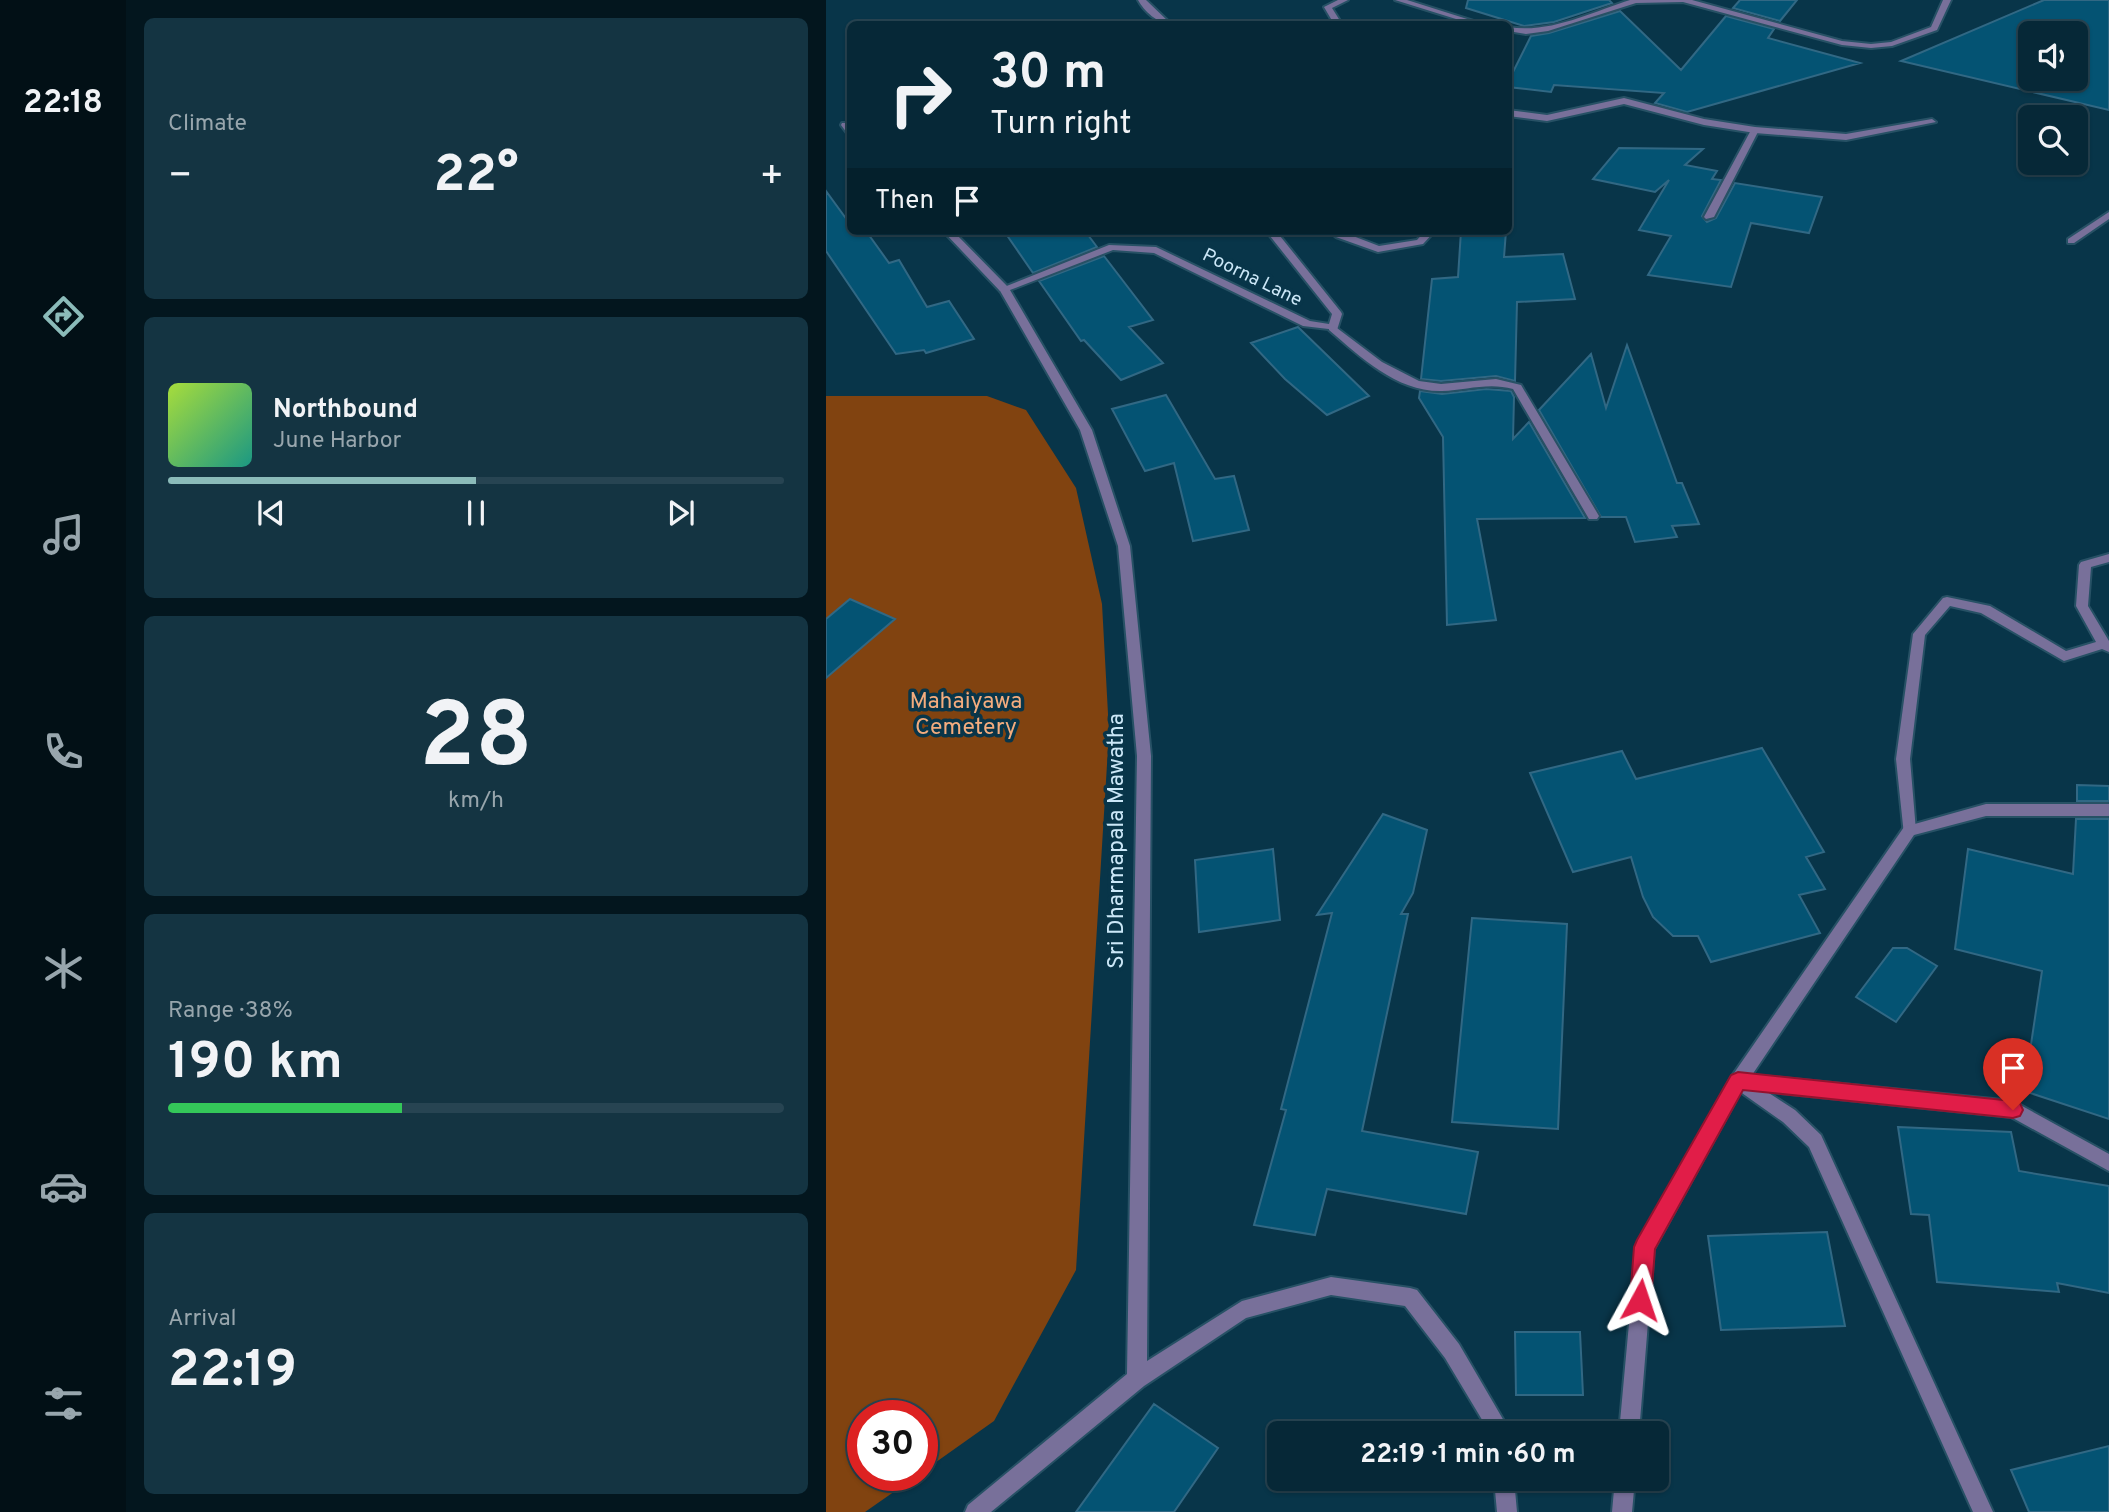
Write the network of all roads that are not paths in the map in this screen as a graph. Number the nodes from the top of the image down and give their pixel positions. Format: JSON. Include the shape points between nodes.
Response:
{"nodes":[{"id":1,"x":1142,"y":0,"type":"edge"},
{"id":2,"x":1344,"y":0,"type":"edge"},
{"id":3,"x":1399,"y":0,"type":"edge"},
{"id":4,"x":1947,"y":0,"type":"edge"},
{"id":5,"x":1164,"y":21,"type":"edge"},
{"id":6,"x":1336,"y":21,"type":"edge"},
{"id":7,"x":1469,"y":21,"type":"edge"},
{"id":8,"x":1512,"y":30,"type":"edge"},
{"id":9,"x":1512,"y":114,"type":"edge"},
{"id":10,"x":1932,"y":122,"type":"dead end"},
{"id":11,"x":1755,"y":130,"type":"junction"},
{"id":12,"x":2109,"y":215,"type":"edge"},
{"id":13,"x":1709,"y":218,"type":"dead end"},
{"id":14,"x":952,"y":235,"type":"edge"},
{"id":15,"x":1273,"y":235,"type":"edge"},
{"id":16,"x":1339,"y":235,"type":"edge"},
{"id":17,"x":1426,"y":235,"type":"edge"},
{"id":18,"x":2071,"y":241,"type":"dead end"},
{"id":19,"x":1004,"y":289,"type":"junction"},
{"id":20,"x":1333,"y":328,"type":"junction"},
{"id":21,"x":1593,"y":516,"type":"dead end"},
{"id":22,"x":2109,"y":558,"type":"edge"},
{"id":23,"x":2107,"y":645,"type":"edge"},
{"id":24,"x":2109,"y":810,"type":"edge"},
{"id":25,"x":1909,"y":831,"type":"junction"},
{"id":26,"x":1738,"y":1081,"type":"junction"},
{"id":27,"x":2109,"y":1163,"type":"edge"},
{"id":28,"x":1137,"y":1379,"type":"junction"},
{"id":29,"x":1495,"y":1421,"type":"edge"},
{"id":30,"x":1630,"y":1421,"type":"edge"},
{"id":31,"x":1505,"y":1491,"type":"edge"},
{"id":32,"x":1624,"y":1491,"type":"edge"},
{"id":33,"x":975,"y":1512,"type":"edge"},
{"id":34,"x":1507,"y":1512,"type":"edge"},
{"id":35,"x":1622,"y":1512,"type":"edge"},
{"id":36,"x":1983,"y":1512,"type":"edge"}],
"edges":[{"from":1,"to":5,"type":"street"},
{"from":2,"to":6,"type":"street","via":[[1328,7]]},
{"from":3,"to":7,"type":"street"},
{"from":4,"to":8,"type":"street","via":[[1934,28],[1892,44],[1871,46],[1842,43],[1683,0],[1635,1],[1548,29]]},
{"from":9,"to":11,"type":"street","via":[[1547,118],[1623,101]]},
{"from":10,"to":11,"type":"street","via":[[1846,137]]},
{"from":11,"to":13,"type":"street"},
{"from":12,"to":18,"type":"street"},
{"from":14,"to":19,"type":"street","name":"Sri Dharmapala Mawatha"},
{"from":15,"to":20,"type":"street","name":"Poorna Lane","via":[[1337,314]]},
{"from":16,"to":17,"type":"street","via":[[1378,249],[1420,242]]},
{"from":19,"to":20,"type":"street","name":"Poorna Lane","via":[[1112,247],[1156,250],[1307,324]]},
{"from":19,"to":28,"type":"street","name":"Sri Dharmapala Mawatha","via":[[1086,430],[1124,546],[1144,756]]},
{"from":20,"to":21,"type":"street","via":[[1384,371],[1430,387],[1503,381],[1517,387]]},
{"from":22,"to":23,"type":"street","via":[[2085,565],[2082,606]]},
{"from":23,"to":25,"type":"street","via":[[2064,656],[1985,609],[1947,601],[1919,634],[1903,760]]},
{"from":24,"to":25,"type":"street","via":[[1986,810]]},
{"from":25,"to":26,"type":"street"},
{"from":26,"to":27,"type":"street","via":[[2013,1110]]},
{"from":26,"to":30,"type":"street","via":[[1644,1247]]},
{"from":26,"to":36,"type":"street","via":[[1789,1116],[1815,1141]]},
{"from":28,"to":29,"type":"street","via":[[1242,1310],[1331,1286],[1410,1297],[1452,1352]]},
{"from":28,"to":33,"type":"street"},
{"from":31,"to":34,"type":"street"},
{"from":32,"to":35,"type":"street"}]}
